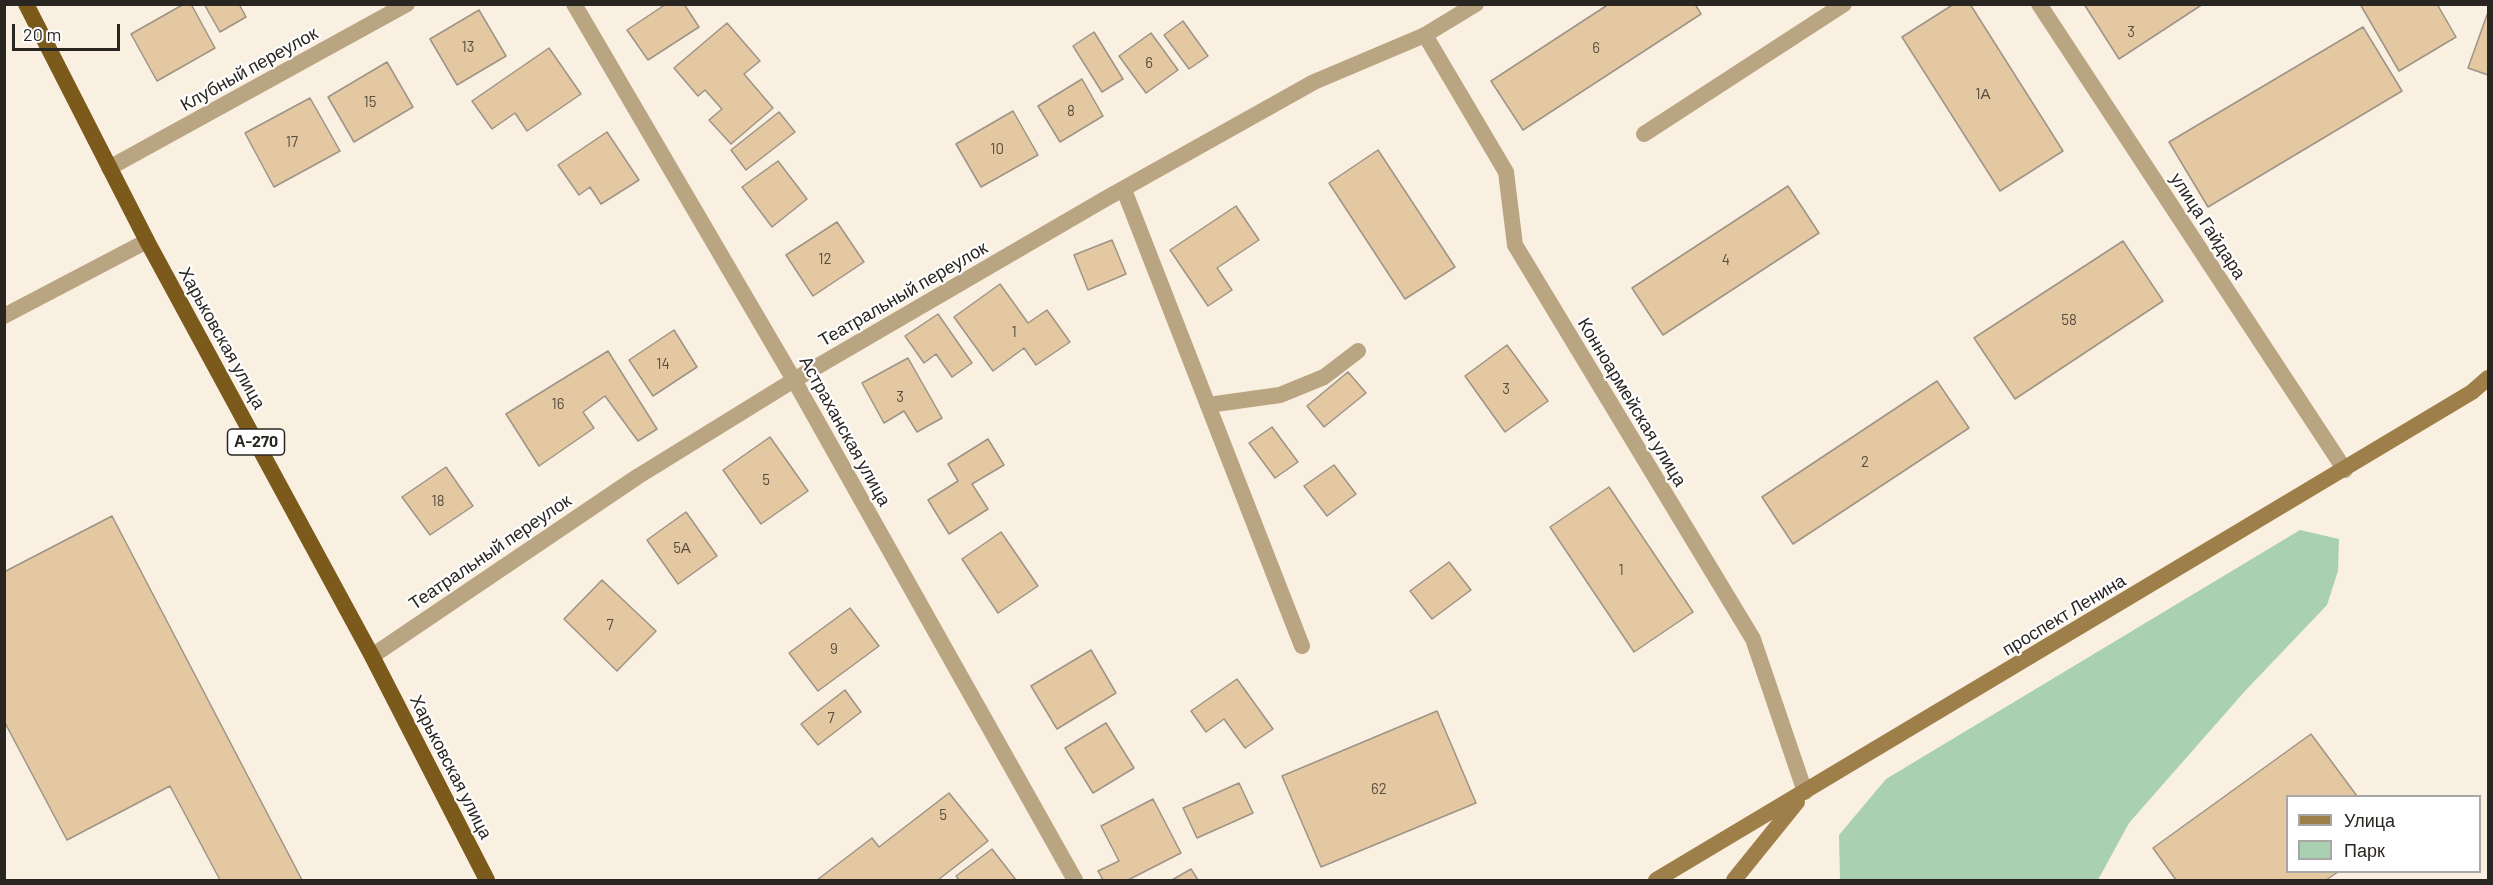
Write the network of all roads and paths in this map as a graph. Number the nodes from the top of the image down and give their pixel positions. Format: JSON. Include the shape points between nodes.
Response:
{"nodes":[{"id":1,"x":26,"y":4,"type":"edge"},
{"id":2,"x":407,"y":4,"type":"edge"},
{"id":3,"x":574,"y":4,"type":"edge"},
{"id":4,"x":1476,"y":4,"type":"edge"},
{"id":5,"x":1844,"y":4,"type":"edge"},
{"id":6,"x":2039,"y":4,"type":"edge"},
{"id":7,"x":1425,"y":34,"type":"junction"},
{"id":8,"x":1644,"y":134,"type":"dead end"},
{"id":9,"x":110,"y":168,"type":"junction"},
{"id":10,"x":1124,"y":190,"type":"junction"},
{"id":11,"x":147,"y":241,"type":"junction"},
{"id":12,"x":4,"y":315,"type":"edge"},
{"id":13,"x":1358,"y":351,"type":"dead end"},
{"id":14,"x":2488,"y":378,"type":"edge"},
{"id":15,"x":794,"y":380,"type":"junction"},
{"id":16,"x":1209,"y":405,"type":"junction"},
{"id":17,"x":2345,"y":470,"type":"junction"},
{"id":18,"x":1302,"y":646,"type":"dead end"},
{"id":19,"x":372,"y":656,"type":"junction"},
{"id":20,"x":1805,"y":792,"type":"junction"},
{"id":21,"x":487,"y":880,"type":"edge"},
{"id":22,"x":1075,"y":880,"type":"edge"},
{"id":23,"x":1656,"y":880,"type":"edge"},
{"id":24,"x":1734,"y":880,"type":"edge"}],
"edges":[{"from":1,"to":9,"type":"highway","name":"Харьковская улица","number":"А-270"},
{"from":2,"to":9,"type":"street","name":"Клубный переулок"},
{"from":3,"to":15,"type":"street","name":"Астраханская улица"},
{"from":4,"to":7,"type":"street","name":"Театральный переулок"},
{"from":5,"to":8,"type":"street"},
{"from":6,"to":17,"type":"street","name":"улица Гайдара"},
{"from":7,"to":10,"type":"street","name":"Театральный переулок","via":[[1314,82]]},
{"from":7,"to":20,"type":"street","name":"Конноармейская улица","via":[[1506,172],[1515,245],[1753,639]]},
{"from":9,"to":11,"type":"highway","name":"Харьковская улица","number":"А-270"},
{"from":10,"to":15,"type":"street","name":"Театральный переулок"},
{"from":10,"to":16,"type":"street"},
{"from":11,"to":12,"type":"street"},
{"from":11,"to":19,"type":"highway","name":"Харьковская улица","number":"А-270"},
{"from":13,"to":16,"type":"street","via":[[1324,377],[1280,395]]},
{"from":14,"to":17,"type":"main road","name":"проспект Ленина","via":[[2472,392]]},
{"from":15,"to":19,"type":"street","name":"Театральный переулок","via":[[637,477]]},
{"from":15,"to":22,"type":"street","name":"Астраханская улица"},
{"from":16,"to":18,"type":"street"},
{"from":17,"to":20,"type":"main road","name":"проспект Ленина"},
{"from":19,"to":21,"type":"highway","name":"Харьковская улица","number":"А-270"},
{"from":20,"to":23,"type":"main road","name":"проспект Ленина"},
{"from":20,"to":24,"type":"main road"}]}
